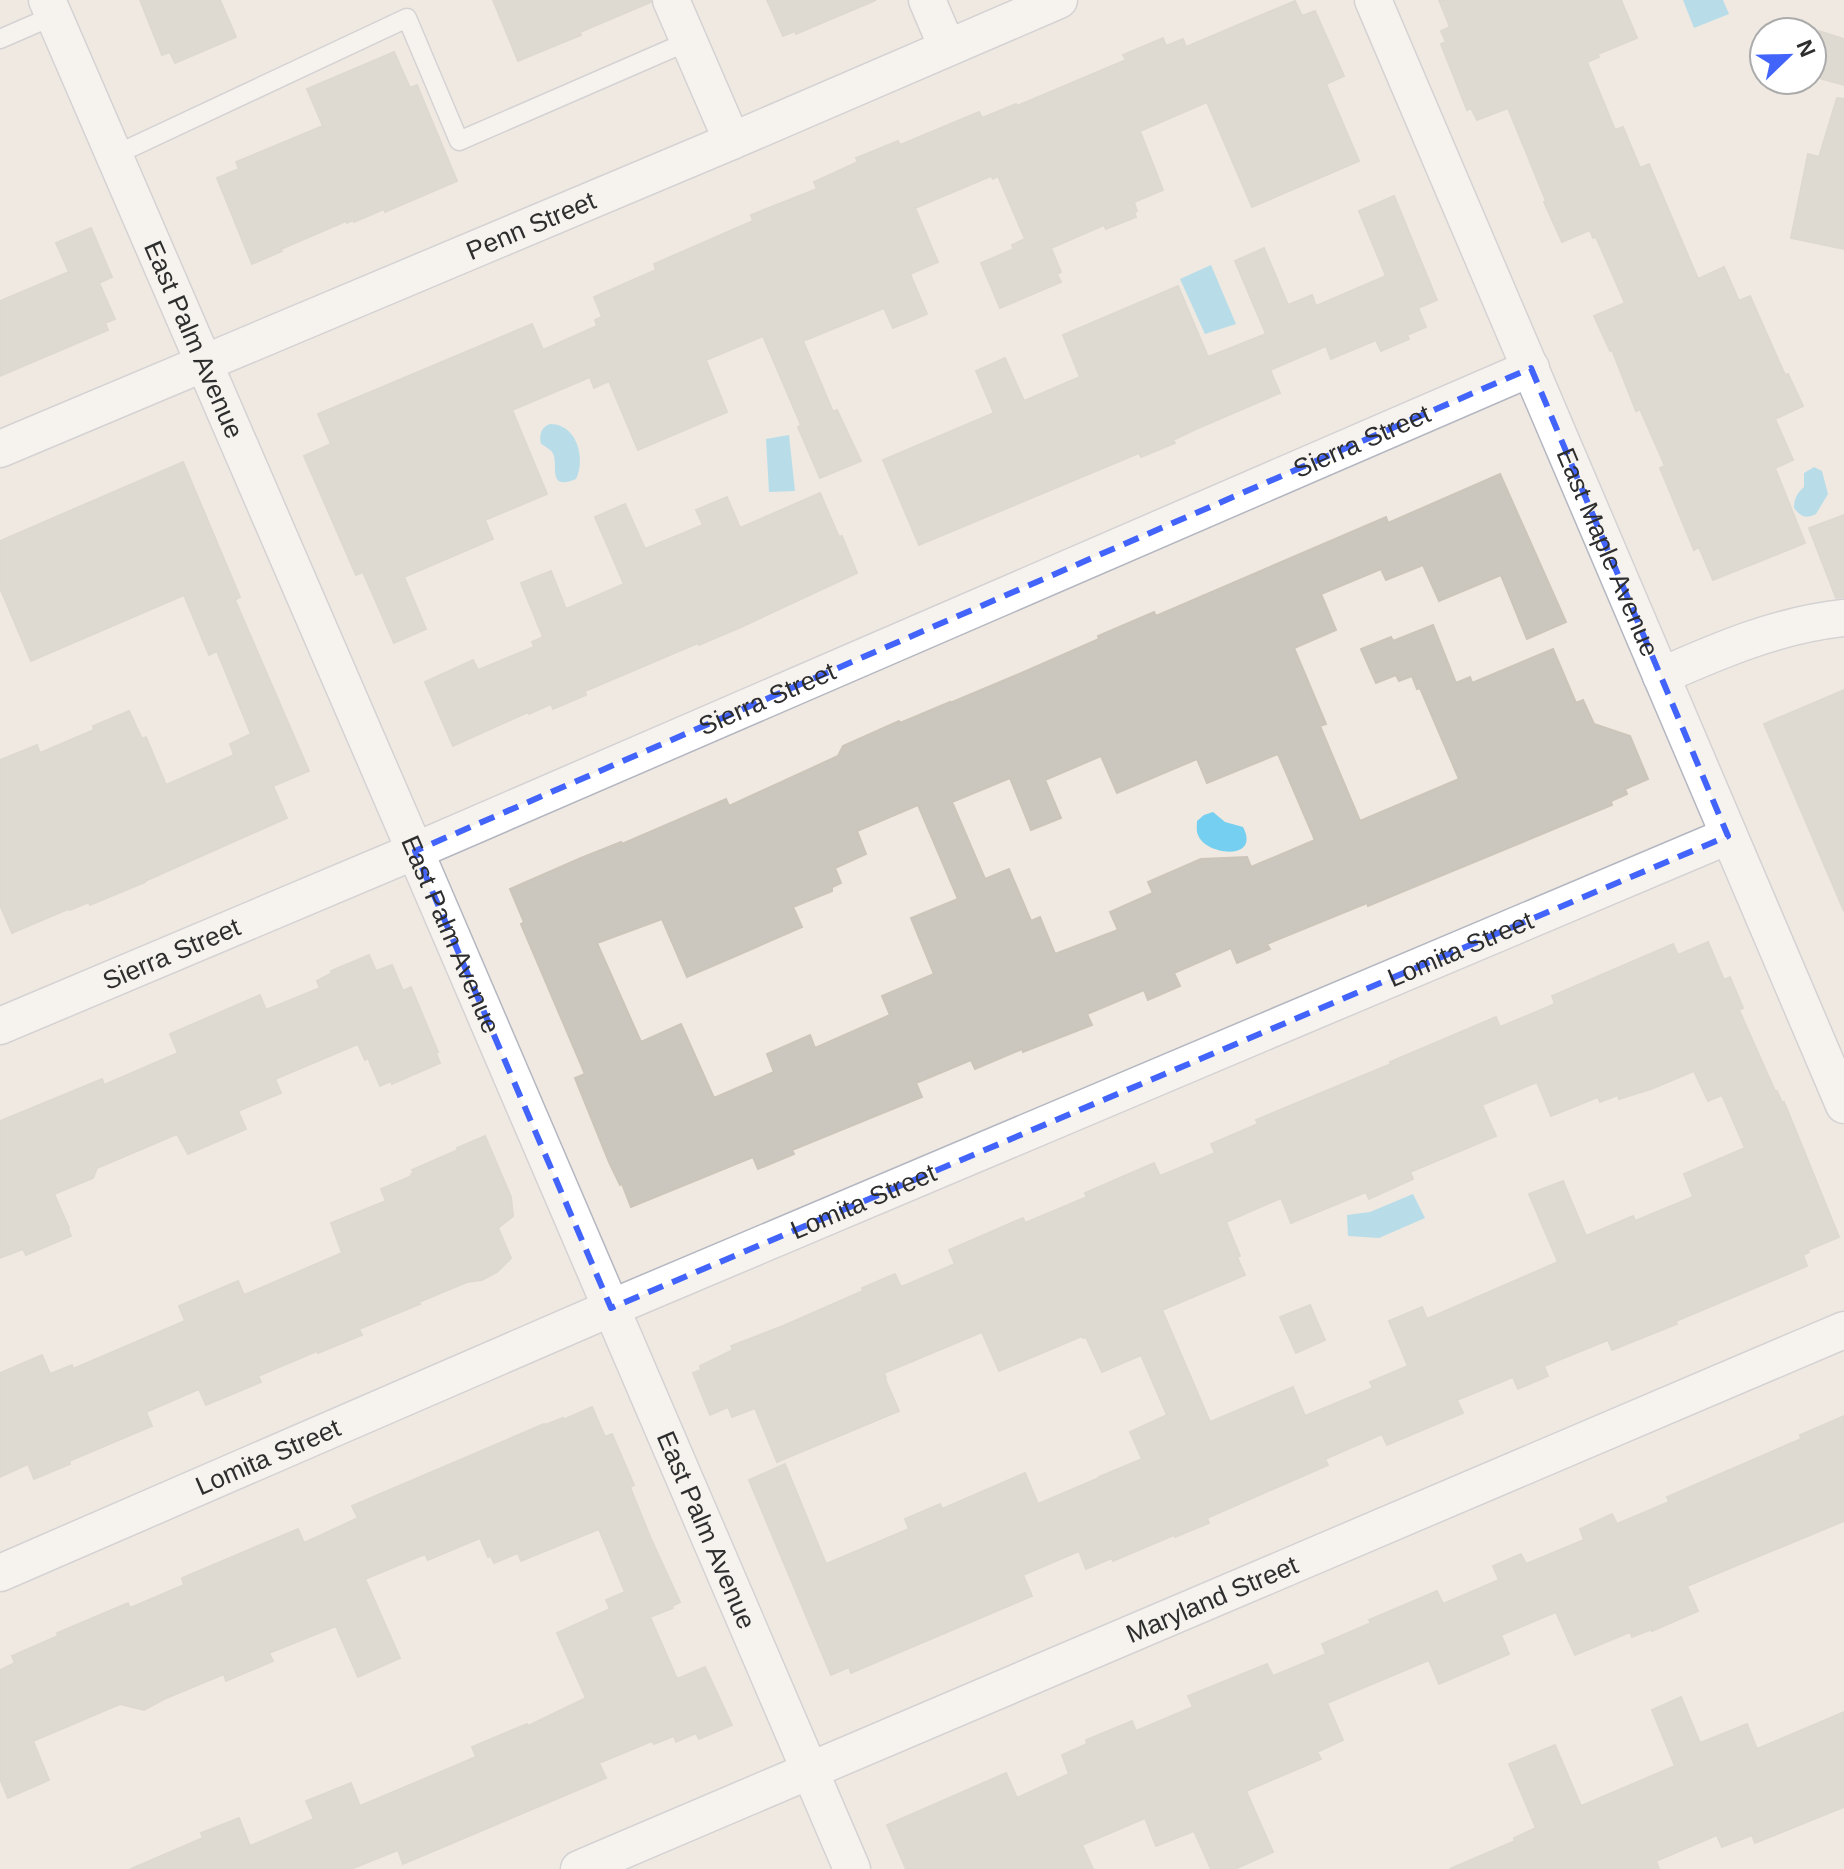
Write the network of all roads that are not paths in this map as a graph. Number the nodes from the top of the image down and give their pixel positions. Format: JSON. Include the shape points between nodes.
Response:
{"nodes":[{"id":1,"x":671,"y":0,"type":"edge"},
{"id":2,"x":927,"y":0,"type":"edge"},
{"id":3,"x":1059,"y":0,"type":"edge"},
{"id":4,"x":1373,"y":0,"type":"edge"},
{"id":5,"x":50,"y":8,"type":"edge"},
{"id":6,"x":0,"y":39,"type":"edge"},
{"id":7,"x":689,"y":41,"type":"junction"},
{"id":8,"x":947,"y":47,"type":"junction"},
{"id":9,"x":732,"y":141,"type":"junction"},
{"id":10,"x":113,"y":156,"type":"junction"},
{"id":11,"x":203,"y":364,"type":"junction"},
{"id":12,"x":1531,"y":368,"type":"junction"},
{"id":13,"x":0,"y":449,"type":"edge"},
{"id":14,"x":1844,"y":618,"type":"edge"},
{"id":15,"x":1661,"y":676,"type":"junction"},
{"id":16,"x":1728,"y":836,"type":"junction"},
{"id":17,"x":415,"y":851,"type":"junction"},
{"id":18,"x":0,"y":1026,"type":"edge"},
{"id":19,"x":1844,"y":1105,"type":"edge"},
{"id":20,"x":611,"y":1308,"type":"junction"},
{"id":21,"x":1844,"y":1330,"type":"edge"},
{"id":22,"x":0,"y":1573,"type":"edge"},
{"id":23,"x":810,"y":1771,"type":"junction"},
{"id":24,"x":579,"y":1869,"type":"edge"},
{"id":25,"x":852,"y":1869,"type":"edge"}],
"edges":[{"from":1,"to":7,"type":"street"},
{"from":2,"to":8,"type":"street"},
{"from":3,"to":8,"type":"street","name":"Penn Street"},
{"from":4,"to":12,"type":"street","name":"East Maple Avenue"},
{"from":5,"to":6,"type":"lane"},
{"from":5,"to":10,"type":"street","name":"East Palm Avenue"},
{"from":7,"to":9,"type":"street"},
{"from":7,"to":10,"type":"lane","via":[[459,141],[407,18]]},
{"from":8,"to":9,"type":"street","name":"Penn Street"},
{"from":9,"to":11,"type":"street","name":"Penn Street"},
{"from":10,"to":11,"type":"street","name":"East Palm Avenue"},
{"from":11,"to":13,"type":"street","name":"Penn Street"},
{"from":11,"to":17,"type":"street","name":"East Palm Avenue"},
{"from":12,"to":15,"type":"street","name":"East Maple Avenue"},
{"from":12,"to":17,"type":"street","name":"Sierra Street"},
{"from":14,"to":15,"type":"street","via":[[1773,632]]},
{"from":15,"to":16,"type":"street","name":"East Maple Avenue"},
{"from":16,"to":19,"type":"street","name":"East Maple Avenue"},
{"from":16,"to":20,"type":"street","name":"Lomita Street"},
{"from":17,"to":18,"type":"street","name":"Sierra Street"},
{"from":17,"to":20,"type":"street","name":"East Palm Avenue"},
{"from":20,"to":22,"type":"street","name":"Lomita Street"},
{"from":20,"to":23,"type":"street","name":"East Palm Avenue"},
{"from":21,"to":23,"type":"street","name":"Maryland Street"},
{"from":23,"to":24,"type":"street","name":"Maryland Street"},
{"from":23,"to":25,"type":"street","name":"East Palm Avenue"}]}
